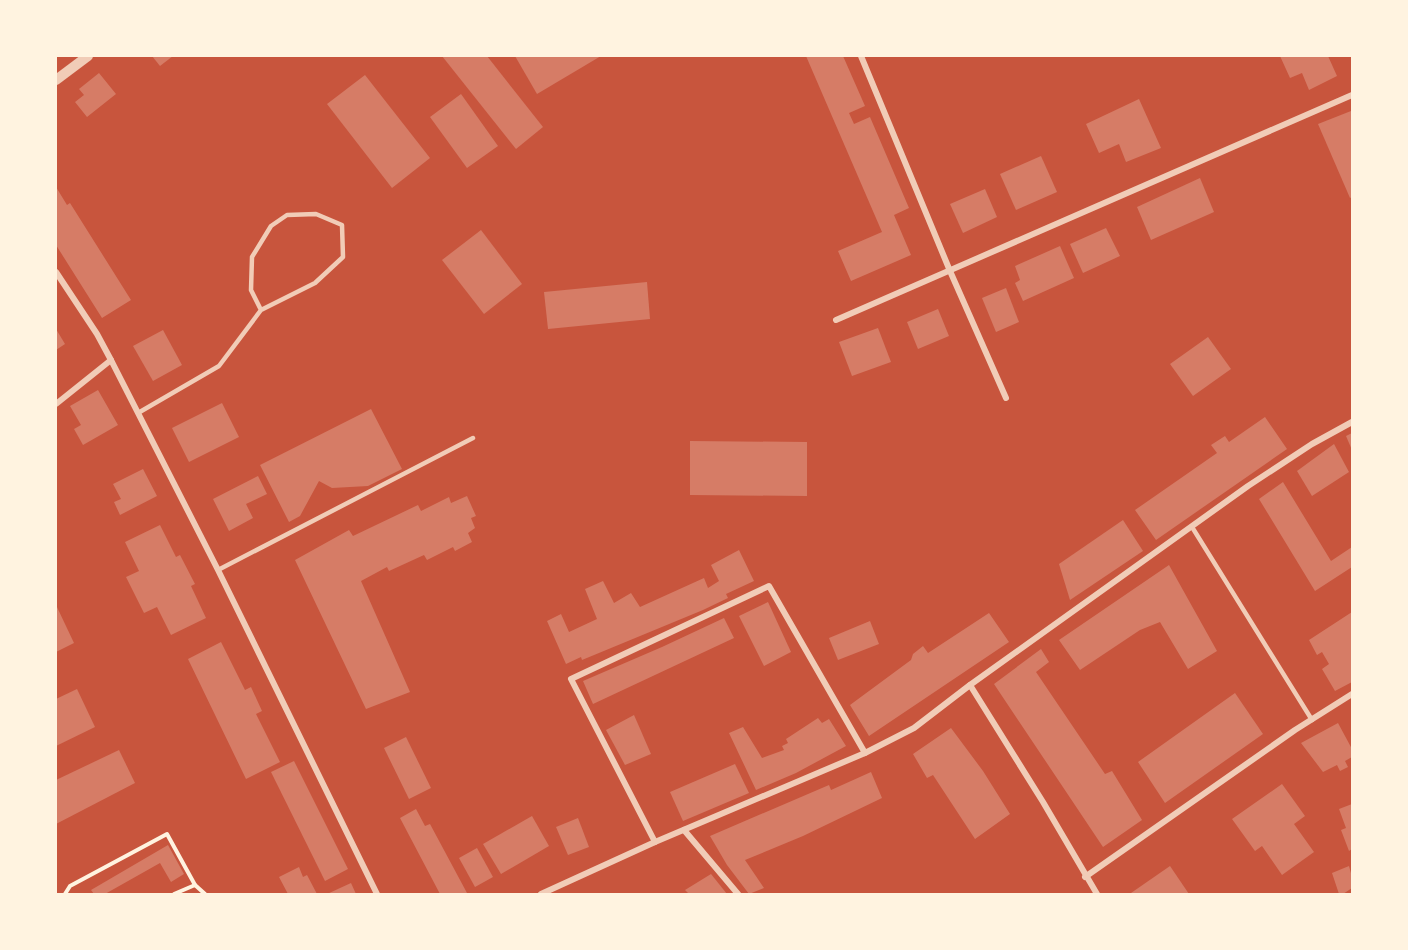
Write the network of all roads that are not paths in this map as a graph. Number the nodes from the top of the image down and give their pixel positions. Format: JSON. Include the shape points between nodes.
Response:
{"nodes":[{"id":1,"x":88,"y":56,"type":"edge"},
{"id":2,"x":861,"y":56,"type":"edge"},
{"id":3,"x":56,"y":80,"type":"edge"},
{"id":4,"x":1353,"y":95,"type":"edge"},
{"id":5,"x":950,"y":271,"type":"junction"},
{"id":6,"x":56,"y":272,"type":"edge"},
{"id":7,"x":261,"y":310,"type":"junction"},
{"id":8,"x":836,"y":320,"type":"dead end"},
{"id":9,"x":111,"y":360,"type":"junction"},
{"id":10,"x":1006,"y":399,"type":"dead end"},
{"id":11,"x":56,"y":404,"type":"edge"},
{"id":12,"x":138,"y":413,"type":"junction"},
{"id":13,"x":1353,"y":422,"type":"edge"},
{"id":14,"x":473,"y":438,"type":"dead end"},
{"id":15,"x":1192,"y":527,"type":"junction"},
{"id":16,"x":218,"y":570,"type":"junction"},
{"id":17,"x":970,"y":685,"type":"junction"},
{"id":18,"x":1353,"y":694,"type":"edge"},
{"id":19,"x":1312,"y":720,"type":"junction"},
{"id":20,"x":865,"y":753,"type":"junction"},
{"id":21,"x":684,"y":830,"type":"junction"},
{"id":22,"x":655,"y":842,"type":"junction"},
{"id":23,"x":1085,"y":877,"type":"junction"},
{"id":24,"x":377,"y":894,"type":"edge"},
{"id":25,"x":541,"y":894,"type":"edge"},
{"id":26,"x":738,"y":894,"type":"edge"},
{"id":27,"x":1097,"y":894,"type":"edge"}],
"edges":[{"from":1,"to":3,"type":"street"},
{"from":2,"to":5,"type":"street"},
{"from":4,"to":5,"type":"street"},
{"from":5,"to":8,"type":"street"},
{"from":5,"to":10,"type":"street"},
{"from":6,"to":9,"type":"street"},
{"from":7,"to":7,"type":"lane","via":[[315,283],[343,257],[342,225],[316,214],[287,215],[271,226],[252,257],[251,290]]},
{"from":7,"to":12,"type":"lane","via":[[219,366]]},
{"from":9,"to":11,"type":"street"},
{"from":9,"to":12,"type":"street"},
{"from":12,"to":16,"type":"street"},
{"from":13,"to":15,"type":"street","via":[[1267,474]]},
{"from":14,"to":16,"type":"lane"},
{"from":15,"to":17,"type":"street"},
{"from":15,"to":19,"type":"lane"},
{"from":16,"to":24,"type":"street"},
{"from":17,"to":20,"type":"street","via":[[914,728]]},
{"from":17,"to":23,"type":"street"},
{"from":18,"to":19,"type":"street"},
{"from":19,"to":23,"type":"street"},
{"from":20,"to":21,"type":"street"},
{"from":20,"to":22,"type":"street","via":[[769,585],[571,679]]},
{"from":21,"to":22,"type":"street"},
{"from":21,"to":26,"type":"street"},
{"from":22,"to":25,"type":"street"},
{"from":23,"to":27,"type":"street"}]}
